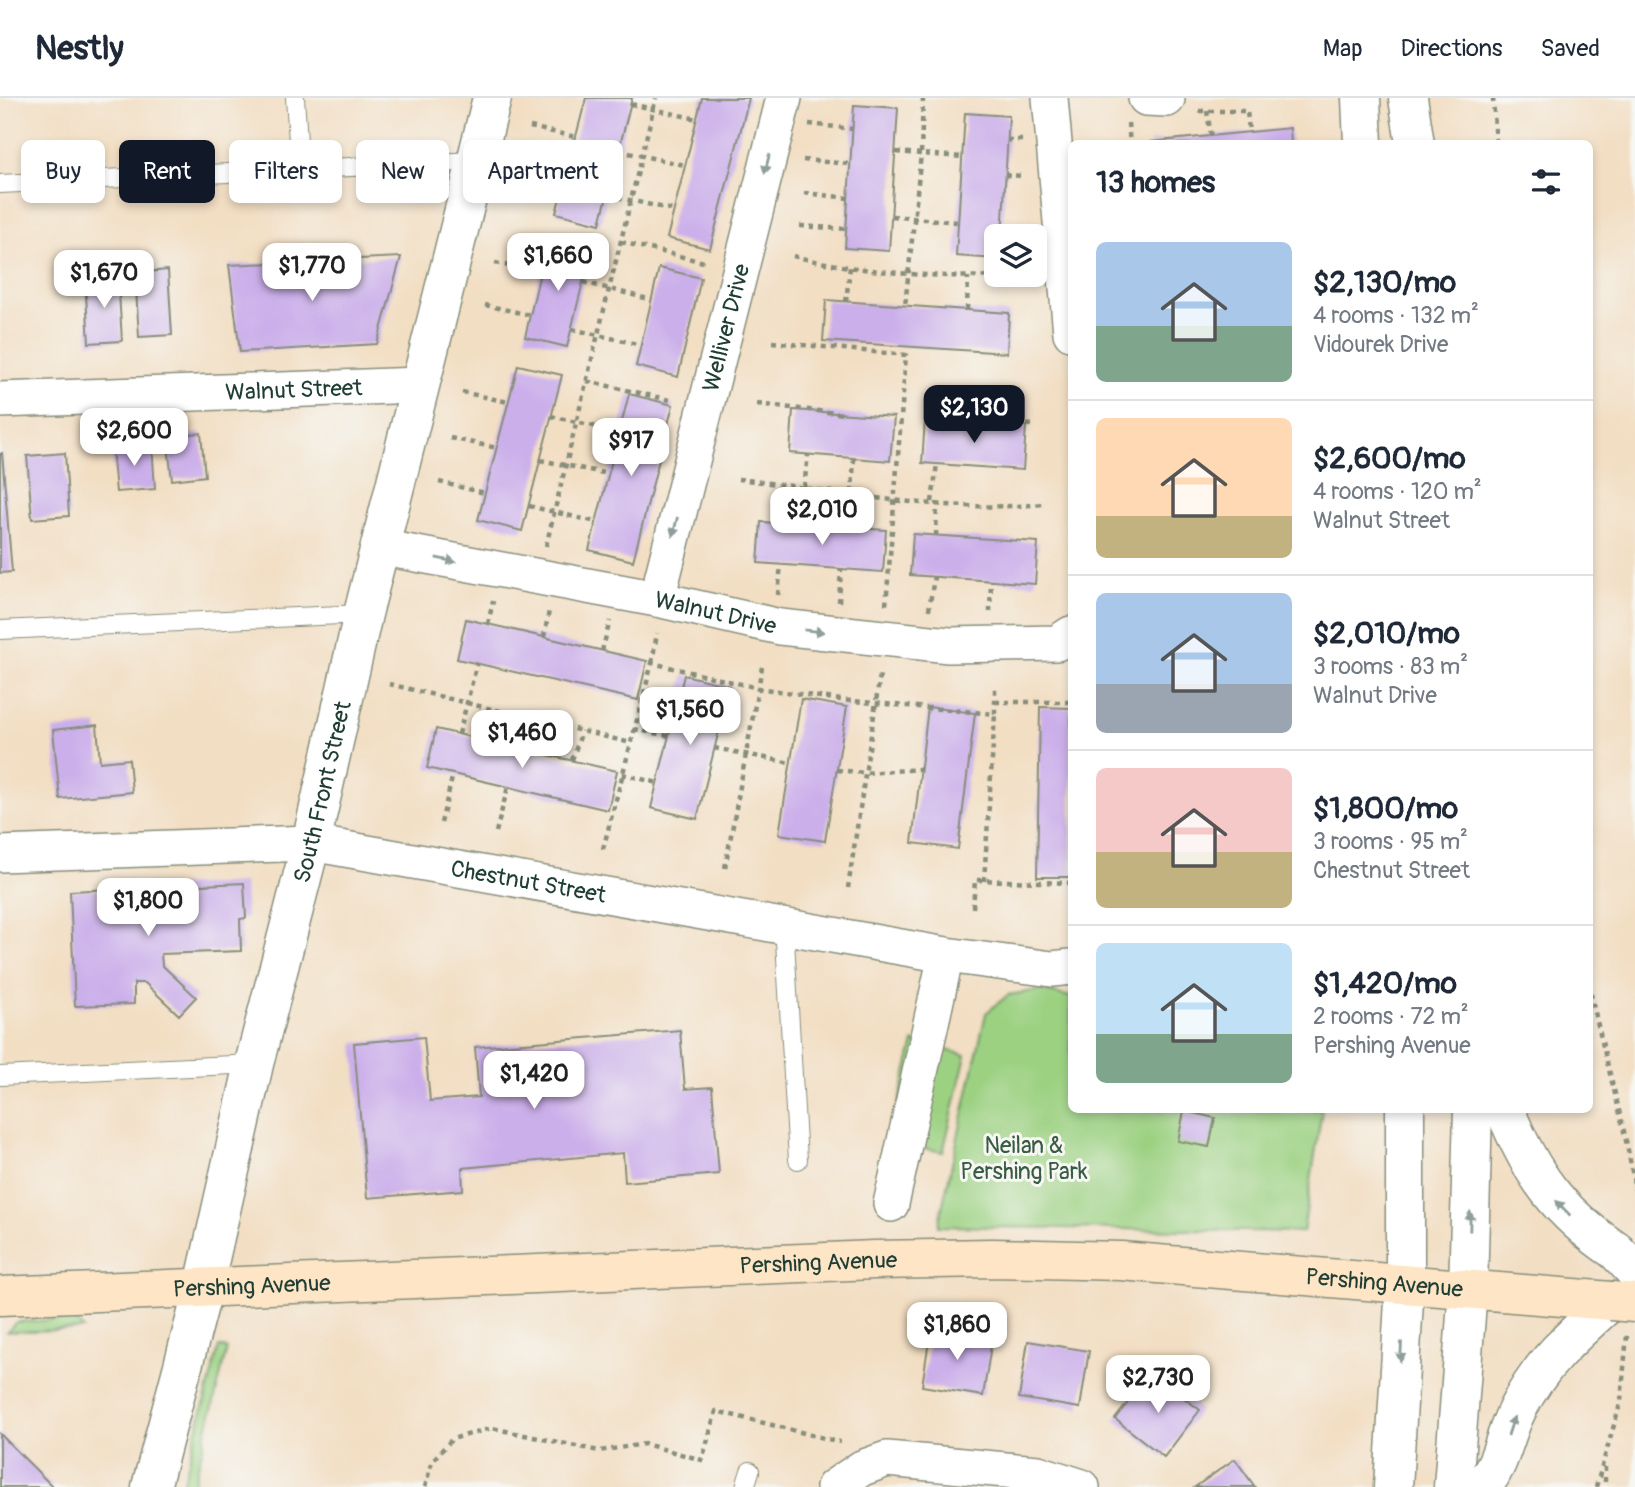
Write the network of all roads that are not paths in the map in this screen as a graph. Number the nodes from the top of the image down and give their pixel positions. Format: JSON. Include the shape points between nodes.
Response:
{"nodes":[{"id":1,"x":295,"y":98,"type":"edge"},
{"id":2,"x":492,"y":98,"type":"edge"},
{"id":3,"x":1051,"y":98,"type":"edge"},
{"id":4,"x":1362,"y":98,"type":"edge"},
{"id":5,"x":1408,"y":98,"type":"edge"},
{"id":6,"x":792,"y":111,"type":"edge"},
{"id":7,"x":298,"y":140,"type":"edge"},
{"id":8,"x":482,"y":140,"type":"edge"},
{"id":9,"x":1363,"y":140,"type":"edge"},
{"id":10,"x":1414,"y":140,"type":"edge"},
{"id":11,"x":463,"y":163,"type":"edge"},
{"id":12,"x":342,"y":168,"type":"edge"},
{"id":13,"x":229,"y":173,"type":"edge"},
{"id":14,"x":0,"y":184,"type":"edge"},
{"id":15,"x":466,"y":203,"type":"edge"},
{"id":16,"x":1068,"y":298,"type":"edge"},
{"id":17,"x":420,"y":385,"type":"junction"},
{"id":18,"x":0,"y":400,"type":"edge"},
{"id":19,"x":379,"y":547,"type":"junction"},
{"id":20,"x":658,"y":613,"type":"junction"},
{"id":21,"x":363,"y":614,"type":"junction"},
{"id":22,"x":0,"y":630,"type":"edge"},
{"id":23,"x":1064,"y":639,"type":"edge"},
{"id":24,"x":311,"y":843,"type":"junction"},
{"id":25,"x":0,"y":854,"type":"edge"},
{"id":26,"x":784,"y":924,"type":"junction"},
{"id":27,"x":946,"y":955,"type":"junction"},
{"id":28,"x":1065,"y":972,"type":"edge"},
{"id":29,"x":254,"y":1064,"type":"junction"},
{"id":30,"x":0,"y":1076,"type":"edge"},
{"id":31,"x":1405,"y":1113,"type":"edge"},
{"id":32,"x":1473,"y":1113,"type":"edge"},
{"id":33,"x":1507,"y":1113,"type":"edge"},
{"id":34,"x":798,"y":1160,"type":"dead end"},
{"id":35,"x":891,"y":1204,"type":"dead end"},
{"id":36,"x":1625,"y":1261,"type":"edge"},
{"id":37,"x":1405,"y":1284,"type":"junction"},
{"id":38,"x":1468,"y":1289,"type":"junction"},
{"id":39,"x":203,"y":1290,"type":"junction"},
{"id":40,"x":0,"y":1296,"type":"edge"},
{"id":41,"x":1625,"y":1309,"type":"edge"},
{"id":42,"x":151,"y":1487,"type":"edge"},
{"id":43,"x":834,"y":1487,"type":"edge"},
{"id":44,"x":1082,"y":1487,"type":"edge"},
{"id":45,"x":1393,"y":1487,"type":"edge"},
{"id":46,"x":1453,"y":1487,"type":"edge"},
{"id":47,"x":1482,"y":1487,"type":"edge"}],
"edges":[{"from":1,"to":7,"type":"lane"},
{"from":2,"to":8,"type":"street","name":"South Front Street"},
{"from":3,"to":16,"type":"street"},
{"from":4,"to":9,"type":"street"},
{"from":5,"to":10,"type":"street"},
{"from":6,"to":20,"type":"street","name":"Welliver Drive","one_way":true},
{"from":11,"to":12,"type":"lane"},
{"from":13,"to":14,"type":"lane"},
{"from":15,"to":17,"type":"street","name":"South Front Street"},
{"from":17,"to":18,"type":"street","name":"Walnut Street"},
{"from":17,"to":19,"type":"street","name":"South Front Street"},
{"from":19,"to":20,"type":"street","name":"Walnut Drive","one_way":true},
{"from":19,"to":21,"type":"street","name":"South Front Street"},
{"from":20,"to":23,"type":"street","name":"Walnut Drive","one_way":true,"via":[[949,645]]},
{"from":21,"to":22,"type":"lane"},
{"from":21,"to":24,"type":"street","name":"South Front Street"},
{"from":24,"to":25,"type":"street","name":"Chestnut Street"},
{"from":24,"to":26,"type":"street","name":"Chestnut Street"},
{"from":24,"to":29,"type":"street","name":"South Front Street"},
{"from":26,"to":27,"type":"street","name":"Chestnut Street"},
{"from":26,"to":34,"type":"lane"},
{"from":27,"to":28,"type":"street","name":"Chestnut Street"},
{"from":27,"to":35,"type":"street"},
{"from":29,"to":30,"type":"lane"},
{"from":29,"to":39,"type":"street","name":"South Front Street"},
{"from":31,"to":37,"type":"street"},
{"from":38,"to":32,"type":"street","one_way":true},
{"from":36,"to":33,"type":"street","one_way":true,"via":[[1546,1190]]},
{"from":37,"to":38,"type":"main road","name":"Pershing Avenue"},
{"from":37,"to":39,"type":"main road","name":"Pershing Avenue","via":[[1121,1261],[993,1258]]},
{"from":37,"to":45,"type":"street","one_way":true},
{"from":38,"to":41,"type":"main road","name":"Pershing Avenue"},
{"from":38,"to":46,"type":"street"},
{"from":39,"to":40,"type":"main road","name":"Pershing Avenue"},
{"from":39,"to":42,"type":"street","name":"South Front Street"},
{"from":47,"to":41,"type":"street","one_way":true,"via":[[1497,1469],[1515,1412],[1539,1372],[1565,1341]]},
{"from":43,"to":44,"type":"street","via":[[862,1468],[887,1459],[1038,1473]]}]}
